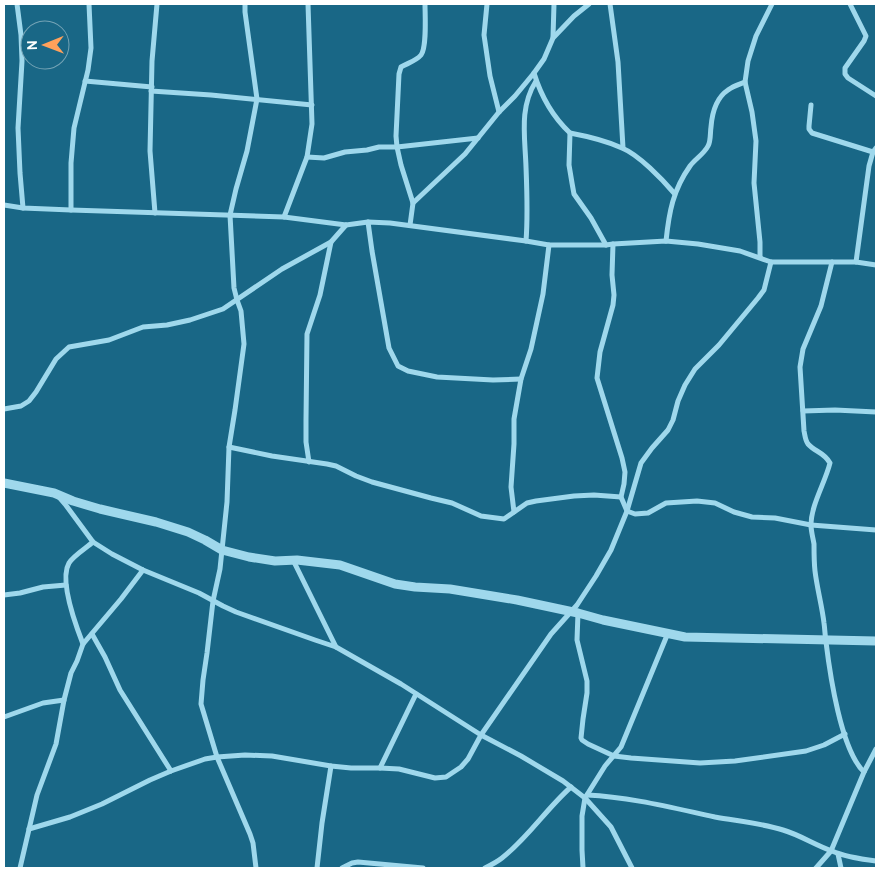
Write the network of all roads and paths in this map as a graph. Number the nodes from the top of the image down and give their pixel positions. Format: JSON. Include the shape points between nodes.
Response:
{"nodes":[{"id":1,"x":17,"y":4,"type":"edge"},
{"id":2,"x":89,"y":4,"type":"edge"},
{"id":3,"x":157,"y":4,"type":"edge"},
{"id":4,"x":245,"y":4,"type":"edge"},
{"id":5,"x":308,"y":4,"type":"edge"},
{"id":6,"x":425,"y":4,"type":"edge"},
{"id":7,"x":487,"y":4,"type":"edge"},
{"id":8,"x":554,"y":4,"type":"edge"},
{"id":9,"x":589,"y":4,"type":"edge"},
{"id":10,"x":610,"y":4,"type":"edge"},
{"id":11,"x":772,"y":4,"type":"edge"},
{"id":12,"x":850,"y":4,"type":"edge"},
{"id":13,"x":553,"y":38,"type":"junction"},
{"id":14,"x":534,"y":73,"type":"junction"},
{"id":15,"x":536,"y":81,"type":"junction"},
{"id":16,"x":85,"y":82,"type":"junction"},
{"id":17,"x":745,"y":82,"type":"junction"},
{"id":18,"x":151,"y":89,"type":"junction"},
{"id":19,"x":876,"y":96,"type":"edge"},
{"id":20,"x":257,"y":99,"type":"junction"},
{"id":21,"x":312,"y":105,"type":"junction"},
{"id":22,"x":812,"y":105,"type":"dead end"},
{"id":23,"x":498,"y":112,"type":"junction"},
{"id":24,"x":570,"y":133,"type":"junction"},
{"id":25,"x":478,"y":138,"type":"junction"},
{"id":26,"x":397,"y":147,"type":"junction"},
{"id":27,"x":623,"y":148,"type":"junction"},
{"id":28,"x":874,"y":150,"type":"edge"},
{"id":29,"x":307,"y":158,"type":"junction"},
{"id":30,"x":674,"y":193,"type":"junction"},
{"id":31,"x":413,"y":203,"type":"junction"},
{"id":32,"x":4,"y":205,"type":"edge"},
{"id":33,"x":23,"y":208,"type":"junction"},
{"id":34,"x":71,"y":210,"type":"junction"},
{"id":35,"x":154,"y":213,"type":"junction"},
{"id":36,"x":230,"y":215,"type":"junction"},
{"id":37,"x":284,"y":217,"type":"junction"},
{"id":38,"x":368,"y":222,"type":"junction"},
{"id":39,"x":346,"y":225,"type":"junction"},
{"id":40,"x":410,"y":225,"type":"junction"},
{"id":41,"x":526,"y":241,"type":"junction"},
{"id":42,"x":666,"y":241,"type":"junction"},
{"id":43,"x":331,"y":242,"type":"junction"},
{"id":44,"x":613,"y":244,"type":"junction"},
{"id":45,"x":549,"y":245,"type":"junction"},
{"id":46,"x":606,"y":245,"type":"junction"},
{"id":47,"x":760,"y":257,"type":"junction"},
{"id":48,"x":771,"y":262,"type":"junction"},
{"id":49,"x":832,"y":262,"type":"junction"},
{"id":50,"x":856,"y":262,"type":"junction"},
{"id":51,"x":876,"y":265,"type":"edge"},
{"id":52,"x":237,"y":300,"type":"junction"},
{"id":53,"x":521,"y":379,"type":"junction"},
{"id":54,"x":4,"y":409,"type":"edge"},
{"id":55,"x":803,"y":410,"type":"junction"},
{"id":56,"x":876,"y":412,"type":"edge"},
{"id":57,"x":229,"y":447,"type":"junction"},
{"id":58,"x":309,"y":462,"type":"junction"},
{"id":59,"x":4,"y":483,"type":"edge"},
{"id":60,"x":54,"y":493,"type":"junction"},
{"id":61,"x":621,"y":497,"type":"junction"},
{"id":62,"x":627,"y":511,"type":"junction"},
{"id":63,"x":514,"y":512,"type":"junction"},
{"id":64,"x":811,"y":525,"type":"junction"},
{"id":65,"x":876,"y":530,"type":"edge"},
{"id":66,"x":93,"y":542,"type":"junction"},
{"id":67,"x":222,"y":550,"type":"junction"},
{"id":68,"x":293,"y":560,"type":"junction"},
{"id":69,"x":143,"y":570,"type":"junction"},
{"id":70,"x":66,"y":585,"type":"junction"},
{"id":71,"x":4,"y":596,"type":"edge"},
{"id":72,"x":213,"y":601,"type":"junction"},
{"id":73,"x":574,"y":613,"type":"junction"},
{"id":74,"x":668,"y":632,"type":"junction"},
{"id":75,"x":92,"y":634,"type":"junction"},
{"id":76,"x":825,"y":640,"type":"junction"},
{"id":77,"x":876,"y":641,"type":"edge"},
{"id":78,"x":82,"y":644,"type":"junction"},
{"id":79,"x":336,"y":647,"type":"junction"},
{"id":80,"x":416,"y":694,"type":"junction"},
{"id":81,"x":64,"y":700,"type":"junction"},
{"id":82,"x":4,"y":717,"type":"edge"},
{"id":83,"x":845,"y":734,"type":"junction"},
{"id":84,"x":481,"y":735,"type":"junction"},
{"id":85,"x":876,"y":749,"type":"edge"},
{"id":86,"x":614,"y":756,"type":"junction"},
{"id":87,"x":217,"y":757,"type":"junction"},
{"id":88,"x":331,"y":766,"type":"junction"},
{"id":89,"x":380,"y":768,"type":"junction"},
{"id":90,"x":171,"y":771,"type":"junction"},
{"id":91,"x":864,"y":772,"type":"junction"},
{"id":92,"x":571,"y":787,"type":"junction"},
{"id":93,"x":586,"y":797,"type":"junction"},
{"id":94,"x":29,"y":829,"type":"junction"},
{"id":95,"x":831,"y":851,"type":"junction"},
{"id":96,"x":838,"y":854,"type":"junction"},
{"id":97,"x":876,"y":861,"type":"edge"},
{"id":98,"x":20,"y":868,"type":"edge"},
{"id":99,"x":256,"y":868,"type":"edge"},
{"id":100,"x":317,"y":868,"type":"edge"},
{"id":101,"x":342,"y":868,"type":"edge"},
{"id":102,"x":423,"y":868,"type":"edge"},
{"id":103,"x":486,"y":868,"type":"edge"},
{"id":104,"x":584,"y":868,"type":"edge"},
{"id":105,"x":632,"y":868,"type":"edge"},
{"id":106,"x":816,"y":868,"type":"edge"},
{"id":107,"x":841,"y":868,"type":"edge"}],
"edges":[{"from":1,"to":33,"type":"street","via":[[22,61],[18,128]]},
{"from":2,"to":16,"type":"street","via":[[91,48]]},
{"from":3,"to":18,"type":"street"},
{"from":4,"to":20,"type":"street"},
{"from":5,"to":21,"type":"street"},
{"from":6,"to":26,"type":"street","via":[[423,53],[401,67],[399,74]]},
{"from":7,"to":23,"type":"street","via":[[484,35]]},
{"from":8,"to":13,"type":"street"},
{"from":9,"to":13,"type":"street"},
{"from":10,"to":27,"type":"street","via":[[618,62]]},
{"from":11,"to":17,"type":"street","via":[[756,36]]},
{"from":12,"to":19,"type":"street","via":[[866,36],[845,68],[845,74]]},
{"from":13,"to":14,"type":"street"},
{"from":14,"to":15,"type":"street"},
{"from":14,"to":23,"type":"street"},
{"from":15,"to":24,"type":"street","via":[[561,125]]},
{"from":15,"to":41,"type":"street","via":[[530,90],[524,117]]},
{"from":16,"to":18,"type":"street"},
{"from":16,"to":34,"type":"street","via":[[74,128]]},
{"from":17,"to":30,"type":"street","via":[[720,98],[714,110],[709,144]]},
{"from":17,"to":47,"type":"street","via":[[756,141],[754,183]]},
{"from":18,"to":20,"type":"street"},
{"from":18,"to":35,"type":"street"},
{"from":20,"to":21,"type":"street"},
{"from":20,"to":36,"type":"street"},
{"from":21,"to":29,"type":"street"},
{"from":22,"to":28,"type":"street","via":[[809,126],[812,133]]},
{"from":23,"to":25,"type":"street"},
{"from":24,"to":27,"type":"street"},
{"from":24,"to":46,"type":"street","via":[[569,165],[574,194]]},
{"from":25,"to":26,"type":"street"},
{"from":25,"to":31,"type":"street"},
{"from":26,"to":29,"type":"street"},
{"from":26,"to":31,"type":"street"},
{"from":27,"to":30,"type":"street","via":[[645,164]]},
{"from":28,"to":50,"type":"street","via":[[868,166]]},
{"from":29,"to":37,"type":"street"},
{"from":30,"to":42,"type":"street"},
{"from":31,"to":40,"type":"street"},
{"from":32,"to":33,"type":"street"},
{"from":33,"to":34,"type":"street"},
{"from":34,"to":35,"type":"street"},
{"from":35,"to":36,"type":"street"},
{"from":36,"to":37,"type":"street"},
{"from":36,"to":52,"type":"street"},
{"from":37,"to":39,"type":"street"},
{"from":38,"to":39,"type":"street"},
{"from":38,"to":40,"type":"street"},
{"from":38,"to":53,"type":"street","via":[[389,348],[398,366],[437,377]]},
{"from":39,"to":43,"type":"street"},
{"from":40,"to":41,"type":"street"},
{"from":41,"to":45,"type":"street"},
{"from":42,"to":44,"type":"street"},
{"from":42,"to":47,"type":"street","via":[[740,251]]},
{"from":43,"to":52,"type":"street","via":[[282,269]]},
{"from":43,"to":58,"type":"street","via":[[320,295],[307,334],[306,442]]},
{"from":44,"to":46,"type":"street"},
{"from":44,"to":61,"type":"street","via":[[613,305],[600,352],[597,378],[625,472]]},
{"from":45,"to":46,"type":"street"},
{"from":45,"to":53,"type":"street","via":[[543,294]]},
{"from":47,"to":48,"type":"street"},
{"from":48,"to":49,"type":"street"},
{"from":48,"to":62,"type":"street","via":[[764,290],[695,369],[685,385],[668,430],[642,463]]},
{"from":49,"to":50,"type":"street"},
{"from":49,"to":55,"type":"street","via":[[821,306],[803,349],[800,367]]},
{"from":50,"to":51,"type":"street"},
{"from":52,"to":54,"type":"street","via":[[223,309],[190,320],[144,327],[109,340],[69,347],[56,359],[29,401]]},
{"from":52,"to":57,"type":"street","via":[[244,344]]},
{"from":53,"to":63,"type":"street","via":[[514,419],[511,488]]},
{"from":55,"to":56,"type":"street"},
{"from":55,"to":64,"type":"street","via":[[808,444],[830,463]]},
{"from":57,"to":58,"type":"street"},
{"from":57,"to":67,"type":"street","via":[[228,502]]},
{"from":58,"to":63,"type":"street","via":[[336,466],[364,479],[452,503],[481,516],[504,520]]},
{"from":59,"to":60,"type":"street"},
{"from":60,"to":66,"type":"street"},
{"from":60,"to":67,"type":"street","via":[[100,509],[188,532]]},
{"from":61,"to":62,"type":"street"},
{"from":61,"to":63,"type":"street","via":[[574,496],[527,504]]},
{"from":62,"to":64,"type":"street","via":[[648,513],[666,503],[697,501],[715,503],[752,517]]},
{"from":62,"to":73,"type":"street","via":[[600,570]]},
{"from":64,"to":65,"type":"street"},
{"from":64,"to":76,"type":"street"},
{"from":66,"to":69,"type":"street"},
{"from":66,"to":70,"type":"street","via":[[70,561]]},
{"from":67,"to":68,"type":"street","via":[[275,561]]},
{"from":67,"to":72,"type":"street"},
{"from":68,"to":73,"type":"street","via":[[340,565],[395,584],[450,589]]},
{"from":68,"to":79,"type":"street"},
{"from":69,"to":72,"type":"street"},
{"from":69,"to":75,"type":"street"},
{"from":70,"to":71,"type":"street"},
{"from":70,"to":78,"type":"street"},
{"from":72,"to":79,"type":"street"},
{"from":72,"to":87,"type":"street","via":[[201,704]]},
{"from":73,"to":74,"type":"street"},
{"from":73,"to":84,"type":"street","via":[[551,634]]},
{"from":73,"to":86,"type":"street","via":[[587,681],[581,738]]},
{"from":74,"to":76,"type":"street","via":[[685,637]]},
{"from":74,"to":86,"type":"street","via":[[626,737]]},
{"from":75,"to":78,"type":"street"},
{"from":75,"to":90,"type":"street","via":[[120,690]]},
{"from":76,"to":77,"type":"street"},
{"from":76,"to":83,"type":"street"},
{"from":78,"to":81,"type":"street"},
{"from":79,"to":80,"type":"street"},
{"from":80,"to":84,"type":"street"},
{"from":80,"to":89,"type":"street"},
{"from":81,"to":82,"type":"street"},
{"from":81,"to":94,"type":"street","via":[[56,744],[37,795]]},
{"from":83,"to":86,"type":"street","via":[[806,750],[735,761],[700,763]]},
{"from":83,"to":91,"type":"street","via":[[858,767]]},
{"from":84,"to":89,"type":"street","via":[[468,759],[446,777]]},
{"from":84,"to":92,"type":"street"},
{"from":85,"to":91,"type":"street"},
{"from":86,"to":93,"type":"street"},
{"from":87,"to":88,"type":"street","via":[[272,756]]},
{"from":87,"to":90,"type":"street"},
{"from":87,"to":99,"type":"street","via":[[250,834]]},
{"from":88,"to":89,"type":"street"},
{"from":88,"to":100,"type":"street"},
{"from":90,"to":94,"type":"street","via":[[102,804]]},
{"from":91,"to":95,"type":"street"},
{"from":92,"to":93,"type":"street"},
{"from":92,"to":103,"type":"street","via":[[518,844]]},
{"from":93,"to":95,"type":"street","via":[[648,802],[765,826],[783,830]]},
{"from":93,"to":104,"type":"street","via":[[582,816]]},
{"from":93,"to":105,"type":"street","via":[[611,827]]},
{"from":94,"to":98,"type":"street"},
{"from":95,"to":96,"type":"street"},
{"from":95,"to":106,"type":"street"},
{"from":96,"to":97,"type":"street"},
{"from":96,"to":107,"type":"street"},
{"from":101,"to":102,"type":"street","via":[[358,862]]}]}
